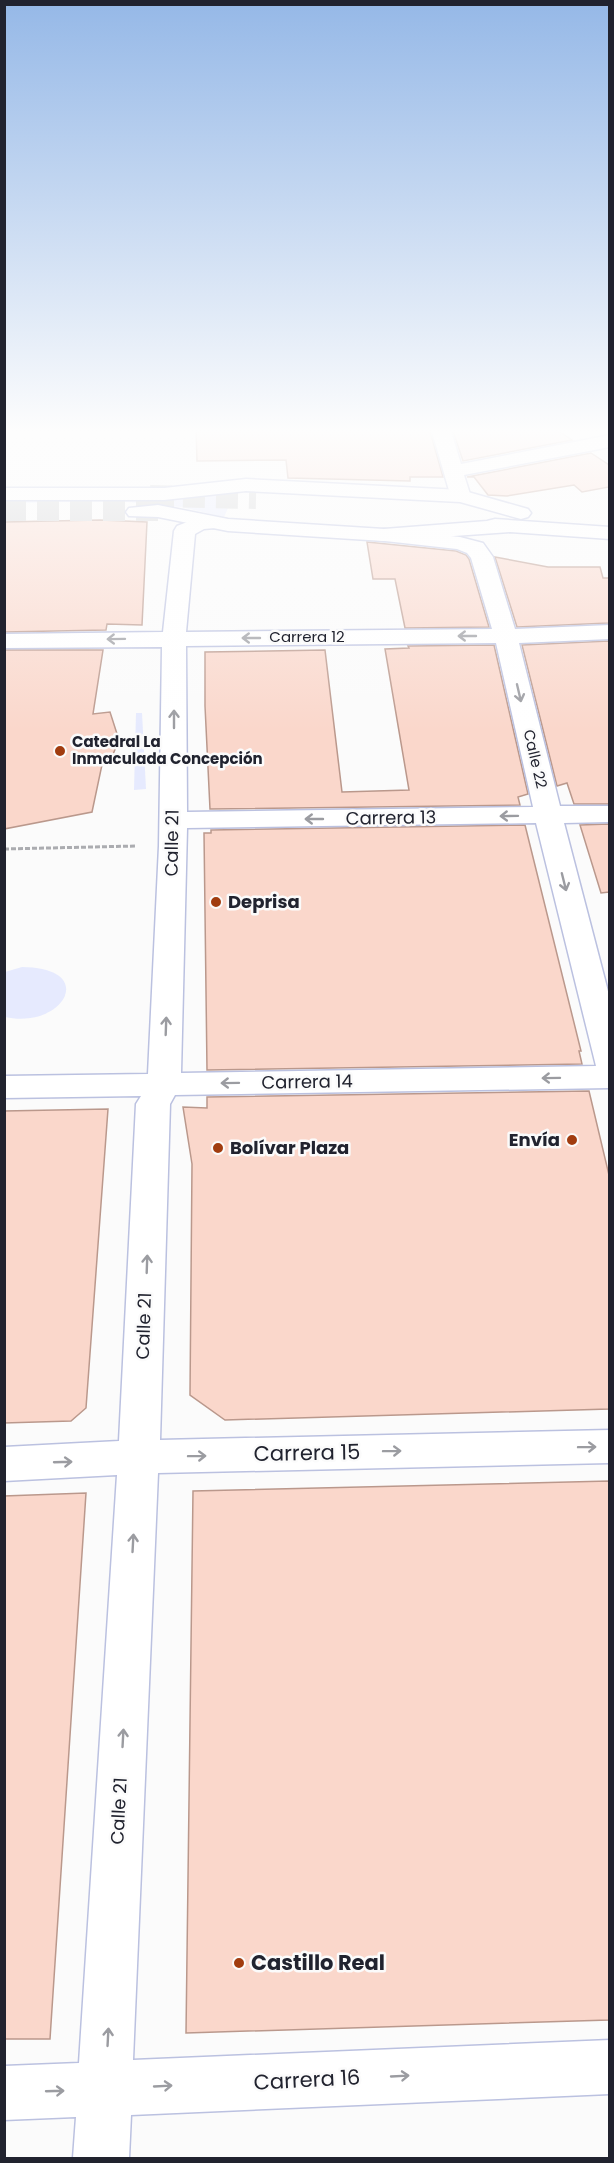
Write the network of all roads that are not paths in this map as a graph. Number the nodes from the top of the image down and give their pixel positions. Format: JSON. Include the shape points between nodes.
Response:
{"nodes":[{"id":1,"x":189,"y":529,"type":"edge"},
{"id":2,"x":308,"y":529,"type":"edge"},
{"id":3,"x":429,"y":529,"type":"edge"},
{"id":4,"x":587,"y":529,"type":"edge"},
{"id":5,"x":609,"y":532,"type":"edge"},
{"id":6,"x":384,"y":534,"type":"junction"},
{"id":7,"x":609,"y":632,"type":"edge"},
{"id":8,"x":506,"y":636,"type":"junction"},
{"id":9,"x":174,"y":638,"type":"junction"},
{"id":10,"x":4,"y":641,"type":"edge"},
{"id":11,"x":609,"y":814,"type":"edge"},
{"id":12,"x":548,"y":815,"type":"junction"},
{"id":13,"x":173,"y":833,"type":"junction"},
{"id":14,"x":609,"y":1063,"type":"edge"},
{"id":15,"x":609,"y":1077,"type":"edge"},
{"id":16,"x":164,"y":1084,"type":"junction"},
{"id":17,"x":4,"y":1087,"type":"edge"},
{"id":18,"x":609,"y":1446,"type":"edge"},
{"id":19,"x":139,"y":1457,"type":"junction"},
{"id":20,"x":4,"y":1464,"type":"edge"},
{"id":21,"x":609,"y":2067,"type":"edge"},
{"id":22,"x":105,"y":2089,"type":"junction"},
{"id":23,"x":4,"y":2093,"type":"edge"},
{"id":24,"x":101,"y":2158,"type":"edge"}],
"edges":[{"from":1,"to":9,"type":"street","name":"Calle 21","via":[[185,531]]},
{"from":2,"to":6,"type":"street"},
{"from":3,"to":6,"type":"street"},
{"from":4,"to":5,"type":"street"},
{"from":6,"to":8,"type":"street","name":"Calle 22","via":[[475,548],[482,557]]},
{"from":7,"to":8,"type":"street","name":"Carrera 12"},
{"from":8,"to":9,"type":"street","name":"Carrera 12","one_way":true},
{"from":8,"to":12,"type":"street","name":"Calle 22","one_way":true},
{"from":9,"to":10,"type":"street","name":"Carrera 12","one_way":true},
{"from":13,"to":9,"type":"street","name":"Calle 21","one_way":true},
{"from":11,"to":12,"type":"street","name":"Carrera 13"},
{"from":12,"to":13,"type":"street","name":"Carrera 13","one_way":true},
{"from":12,"to":14,"type":"street","name":"Calle 22","one_way":true},
{"from":16,"to":13,"type":"street","name":"Calle 21","one_way":true},
{"from":15,"to":16,"type":"street","name":"Carrera 14","one_way":true},
{"from":16,"to":17,"type":"street","name":"Carrera 14"},
{"from":19,"to":16,"type":"street","name":"Calle 21","one_way":true,"via":[[153,1104]]},
{"from":19,"to":18,"type":"street","name":"Carrera 15","one_way":true},
{"from":20,"to":19,"type":"street","name":"Carrera 15","one_way":true},
{"from":22,"to":19,"type":"street","name":"Calle 21","one_way":true},
{"from":22,"to":21,"type":"street","name":"Carrera 16","one_way":true},
{"from":23,"to":22,"type":"street","name":"Carrera 16","one_way":true},
{"from":22,"to":24,"type":"street","name":"Calle 21"}]}
